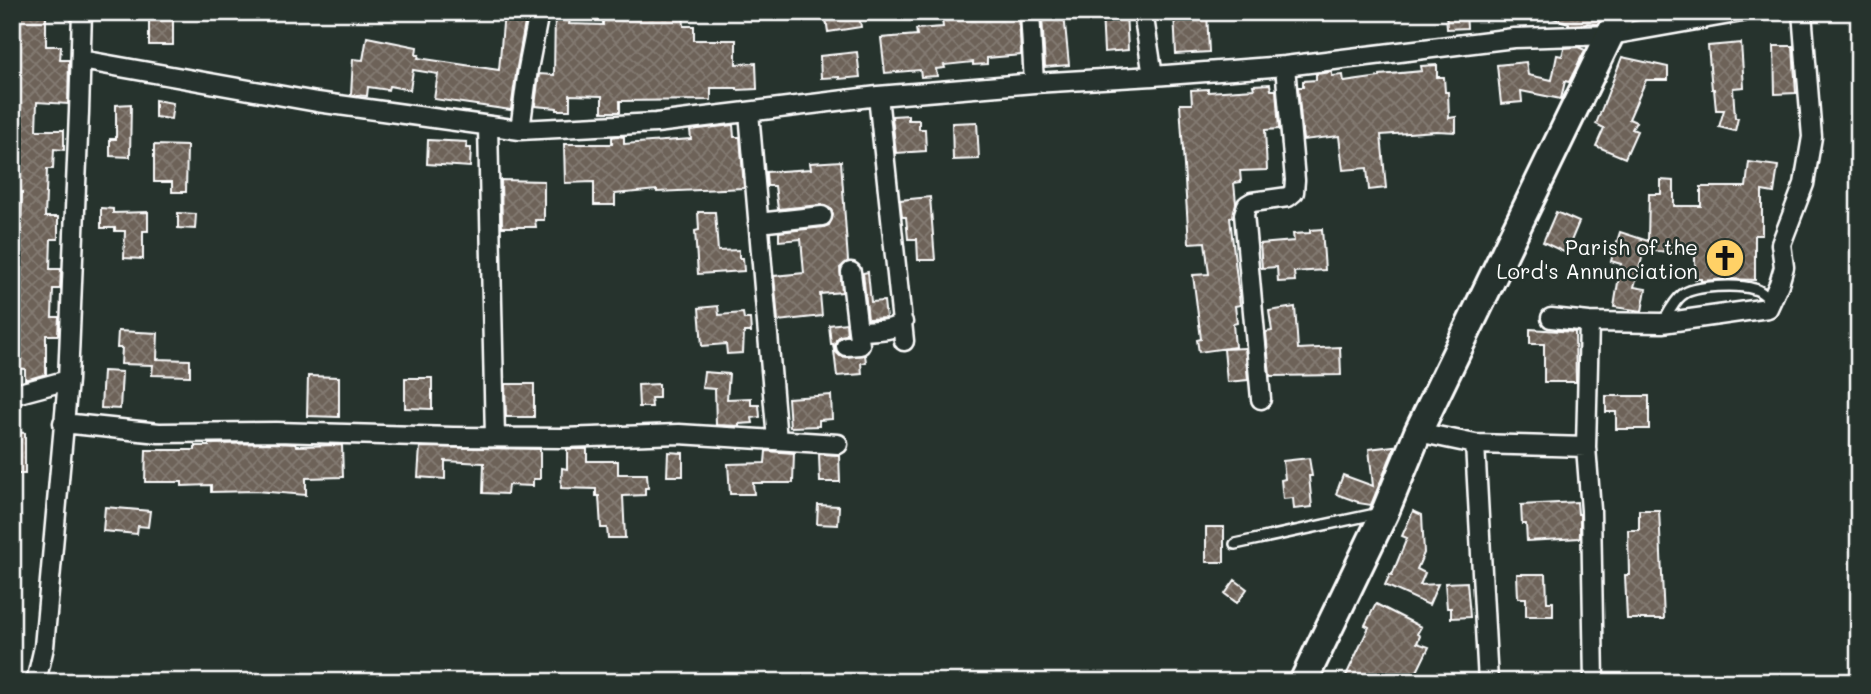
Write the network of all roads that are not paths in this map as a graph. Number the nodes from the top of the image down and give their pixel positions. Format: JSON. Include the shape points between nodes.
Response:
{"nodes":[{"id":1,"x":82,"y":12,"type":"edge"},
{"id":2,"x":539,"y":12,"type":"edge"},
{"id":3,"x":1030,"y":12,"type":"edge"},
{"id":4,"x":1143,"y":12,"type":"edge"},
{"id":5,"x":1742,"y":12,"type":"edge"},
{"id":6,"x":1802,"y":12,"type":"edge"},
{"id":7,"x":1616,"y":23,"type":"edge"},
{"id":8,"x":81,"y":60,"type":"junction"},
{"id":9,"x":1285,"y":66,"type":"junction"},
{"id":10,"x":1153,"y":76,"type":"junction"},
{"id":11,"x":1034,"y":83,"type":"junction"},
{"id":12,"x":878,"y":96,"type":"junction"},
{"id":13,"x":749,"y":112,"type":"junction"},
{"id":14,"x":488,"y":126,"type":"junction"},
{"id":15,"x":520,"y":130,"type":"junction"},
{"id":16,"x":822,"y":216,"type":"dead end"},
{"id":17,"x":758,"y":223,"type":"junction"},
{"id":18,"x":851,"y":272,"type":"dead end"},
{"id":19,"x":1768,"y":308,"type":"junction"},
{"id":20,"x":1551,"y":318,"type":"dead end"},
{"id":21,"x":903,"y":321,"type":"junction"},
{"id":22,"x":1589,"y":323,"type":"junction"},
{"id":23,"x":1662,"y":323,"type":"junction"},
{"id":24,"x":859,"y":331,"type":"junction"},
{"id":25,"x":904,"y":341,"type":"dead end"},
{"id":26,"x":846,"y":346,"type":"dead end"},
{"id":27,"x":68,"y":380,"type":"junction"},
{"id":28,"x":12,"y":395,"type":"edge"},
{"id":29,"x":1261,"y":399,"type":"dead end"},
{"id":30,"x":63,"y":423,"type":"junction"},
{"id":31,"x":1418,"y":432,"type":"junction"},
{"id":32,"x":495,"y":437,"type":"junction"},
{"id":33,"x":777,"y":440,"type":"junction"},
{"id":34,"x":838,"y":444,"type":"dead end"},
{"id":35,"x":1475,"y":444,"type":"junction"},
{"id":36,"x":1586,"y":447,"type":"junction"},
{"id":37,"x":1385,"y":512,"type":"junction"},
{"id":38,"x":1235,"y":544,"type":"dead end"},
{"id":39,"x":36,"y":682,"type":"edge"},
{"id":40,"x":1303,"y":682,"type":"edge"},
{"id":41,"x":1488,"y":682,"type":"edge"},
{"id":42,"x":1594,"y":682,"type":"edge"}],
"edges":[{"from":1,"to":8,"type":"street"},
{"from":2,"to":15,"type":"street"},
{"from":3,"to":11,"type":"street"},
{"from":4,"to":10,"type":"street"},
{"from":5,"to":7,"type":"street"},
{"from":6,"to":19,"type":"street","via":[[1812,137],[1804,184],[1781,244],[1784,267]]},
{"from":7,"to":9,"type":"street"},
{"from":7,"to":31,"type":"main road"},
{"from":8,"to":14,"type":"street","via":[[317,102]]},
{"from":8,"to":27,"type":"street"},
{"from":9,"to":10,"type":"street"},
{"from":9,"to":29,"type":"street","via":[[1294,192],[1252,202],[1244,214]]},
{"from":10,"to":11,"type":"street"},
{"from":11,"to":12,"type":"street"},
{"from":12,"to":13,"type":"street"},
{"from":12,"to":21,"type":"street"},
{"from":13,"to":15,"type":"street","via":[[656,123]]},
{"from":13,"to":17,"type":"street"},
{"from":14,"to":15,"type":"street"},
{"from":14,"to":32,"type":"street"},
{"from":16,"to":17,"type":"street"},
{"from":17,"to":33,"type":"street"},
{"from":18,"to":24,"type":"street"},
{"from":19,"to":23,"type":"street"},
{"from":19,"to":23,"type":"lane","via":[[1768,298],[1752,288],[1691,289],[1680,296]]},
{"from":20,"to":22,"type":"street"},
{"from":21,"to":24,"type":"street","via":[[890,329]]},
{"from":21,"to":25,"type":"street"},
{"from":22,"to":23,"type":"street"},
{"from":22,"to":36,"type":"street"},
{"from":24,"to":26,"type":"street","via":[[860,345]]},
{"from":27,"to":28,"type":"street"},
{"from":27,"to":30,"type":"street"},
{"from":30,"to":32,"type":"street","via":[[159,433]]},
{"from":30,"to":39,"type":"street","via":[[44,647]]},
{"from":31,"to":35,"type":"street"},
{"from":31,"to":37,"type":"main road"},
{"from":32,"to":33,"type":"street","via":[[679,434]]},
{"from":33,"to":34,"type":"street"},
{"from":35,"to":36,"type":"street"},
{"from":35,"to":41,"type":"street"},
{"from":36,"to":42,"type":"street"},
{"from":37,"to":38,"type":"lane"},
{"from":37,"to":40,"type":"main road"}]}
